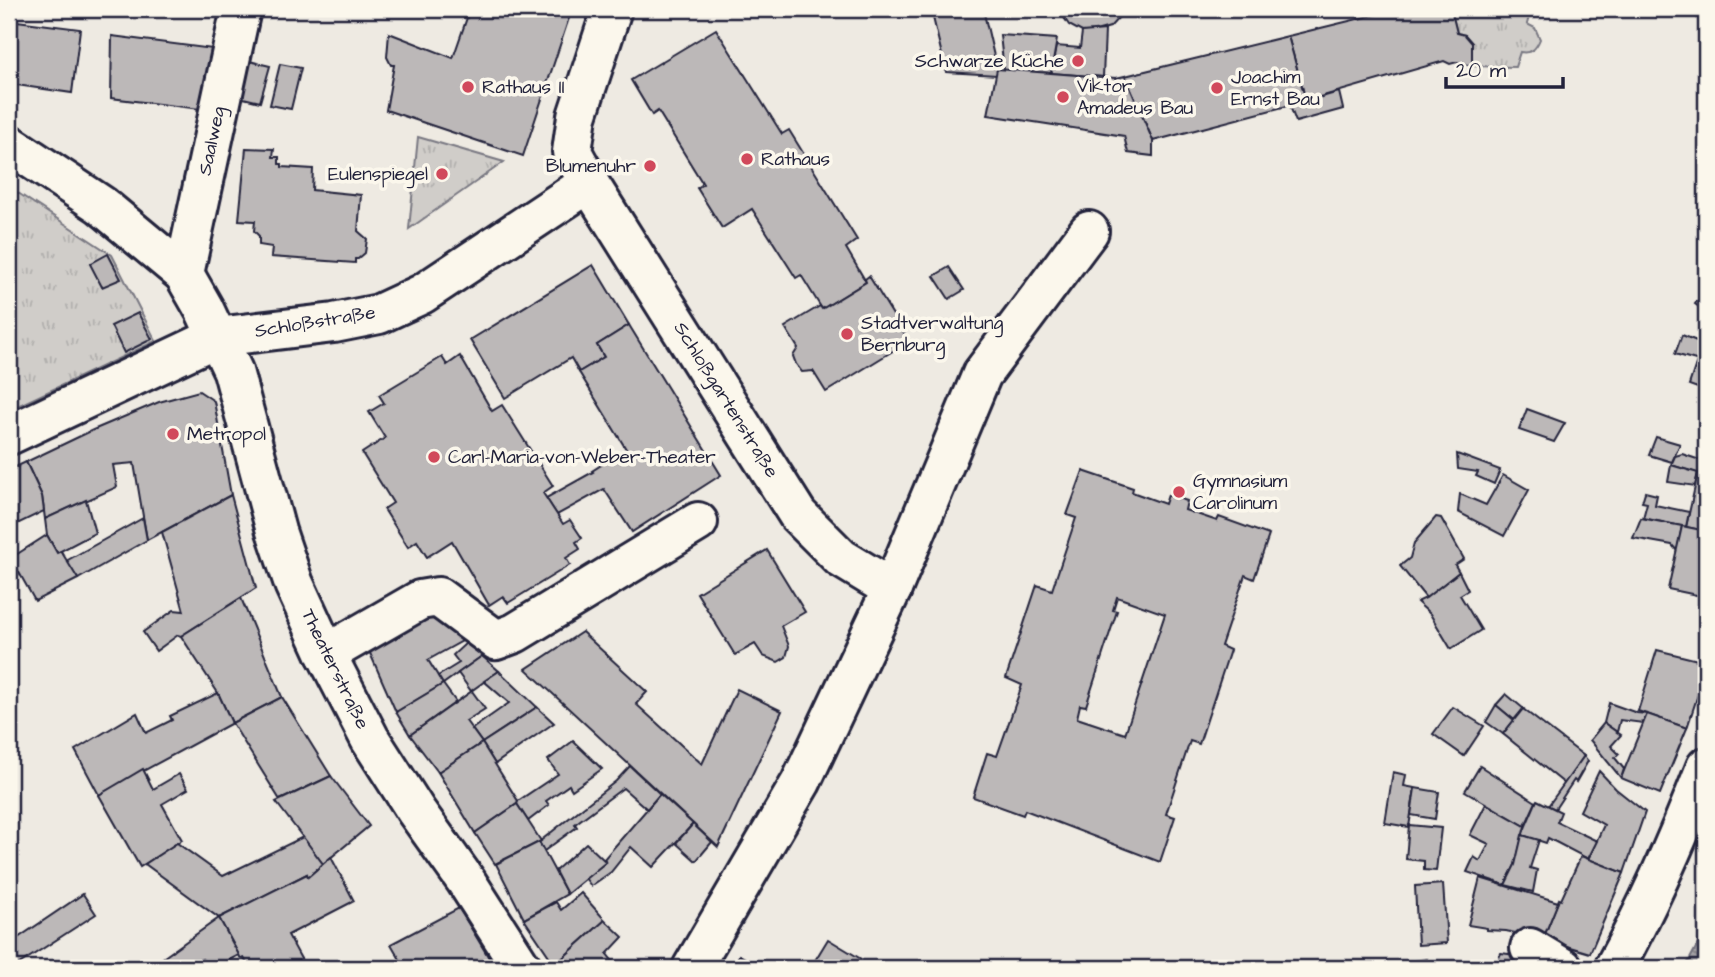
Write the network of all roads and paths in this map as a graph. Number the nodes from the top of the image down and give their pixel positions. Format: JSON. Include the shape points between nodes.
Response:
{"nodes":[{"id":1,"x":241,"y":9,"type":"edge"},
{"id":2,"x":612,"y":9,"type":"edge"},
{"id":3,"x":9,"y":144,"type":"edge"},
{"id":4,"x":589,"y":183,"type":"junction"},
{"id":5,"x":1089,"y":231,"type":"dead end"},
{"id":6,"x":184,"y":274,"type":"junction"},
{"id":7,"x":217,"y":337,"type":"junction"},
{"id":8,"x":9,"y":435,"type":"edge"},
{"id":9,"x":698,"y":522,"type":"dead end"},
{"id":10,"x":892,"y":589,"type":"junction"},
{"id":11,"x":326,"y":654,"type":"junction"},
{"id":12,"x":1706,"y":767,"type":"edge"},
{"id":13,"x":1530,"y":948,"type":"dead end"},
{"id":14,"x":522,"y":968,"type":"edge"},
{"id":15,"x":692,"y":968,"type":"edge"},
{"id":16,"x":1563,"y":968,"type":"edge"},
{"id":17,"x":1614,"y":968,"type":"edge"}],
"edges":[{"from":1,"to":6,"type":"street","name":"Saalweg"},
{"from":2,"to":4,"type":"street","via":[[577,116],[572,152]]},
{"from":3,"to":6,"type":"street","via":[[101,205]]},
{"from":4,"to":7,"type":"street","name":"Schloßstraße","via":[[422,295],[379,314]]},
{"from":4,"to":10,"type":"street","name":"Schloßgartenstraße","via":[[798,515],[841,558]]},
{"from":5,"to":10,"type":"street","via":[[982,374]]},
{"from":6,"to":7,"type":"street","name":"Theaterstraße"},
{"from":7,"to":8,"type":"street","name":"Schloßstraße"},
{"from":7,"to":11,"type":"street","name":"Theaterstraße","via":[[237,383],[294,584]]},
{"from":9,"to":11,"type":"street","via":[[515,633],[496,640],[438,597],[421,600]]},
{"from":10,"to":15,"type":"street","via":[[801,782]]},
{"from":11,"to":14,"type":"street","name":"Theaterstraße","via":[[370,739]]},
{"from":12,"to":17,"type":"street","via":[[1682,830]]},
{"from":13,"to":16,"type":"street"}]}
